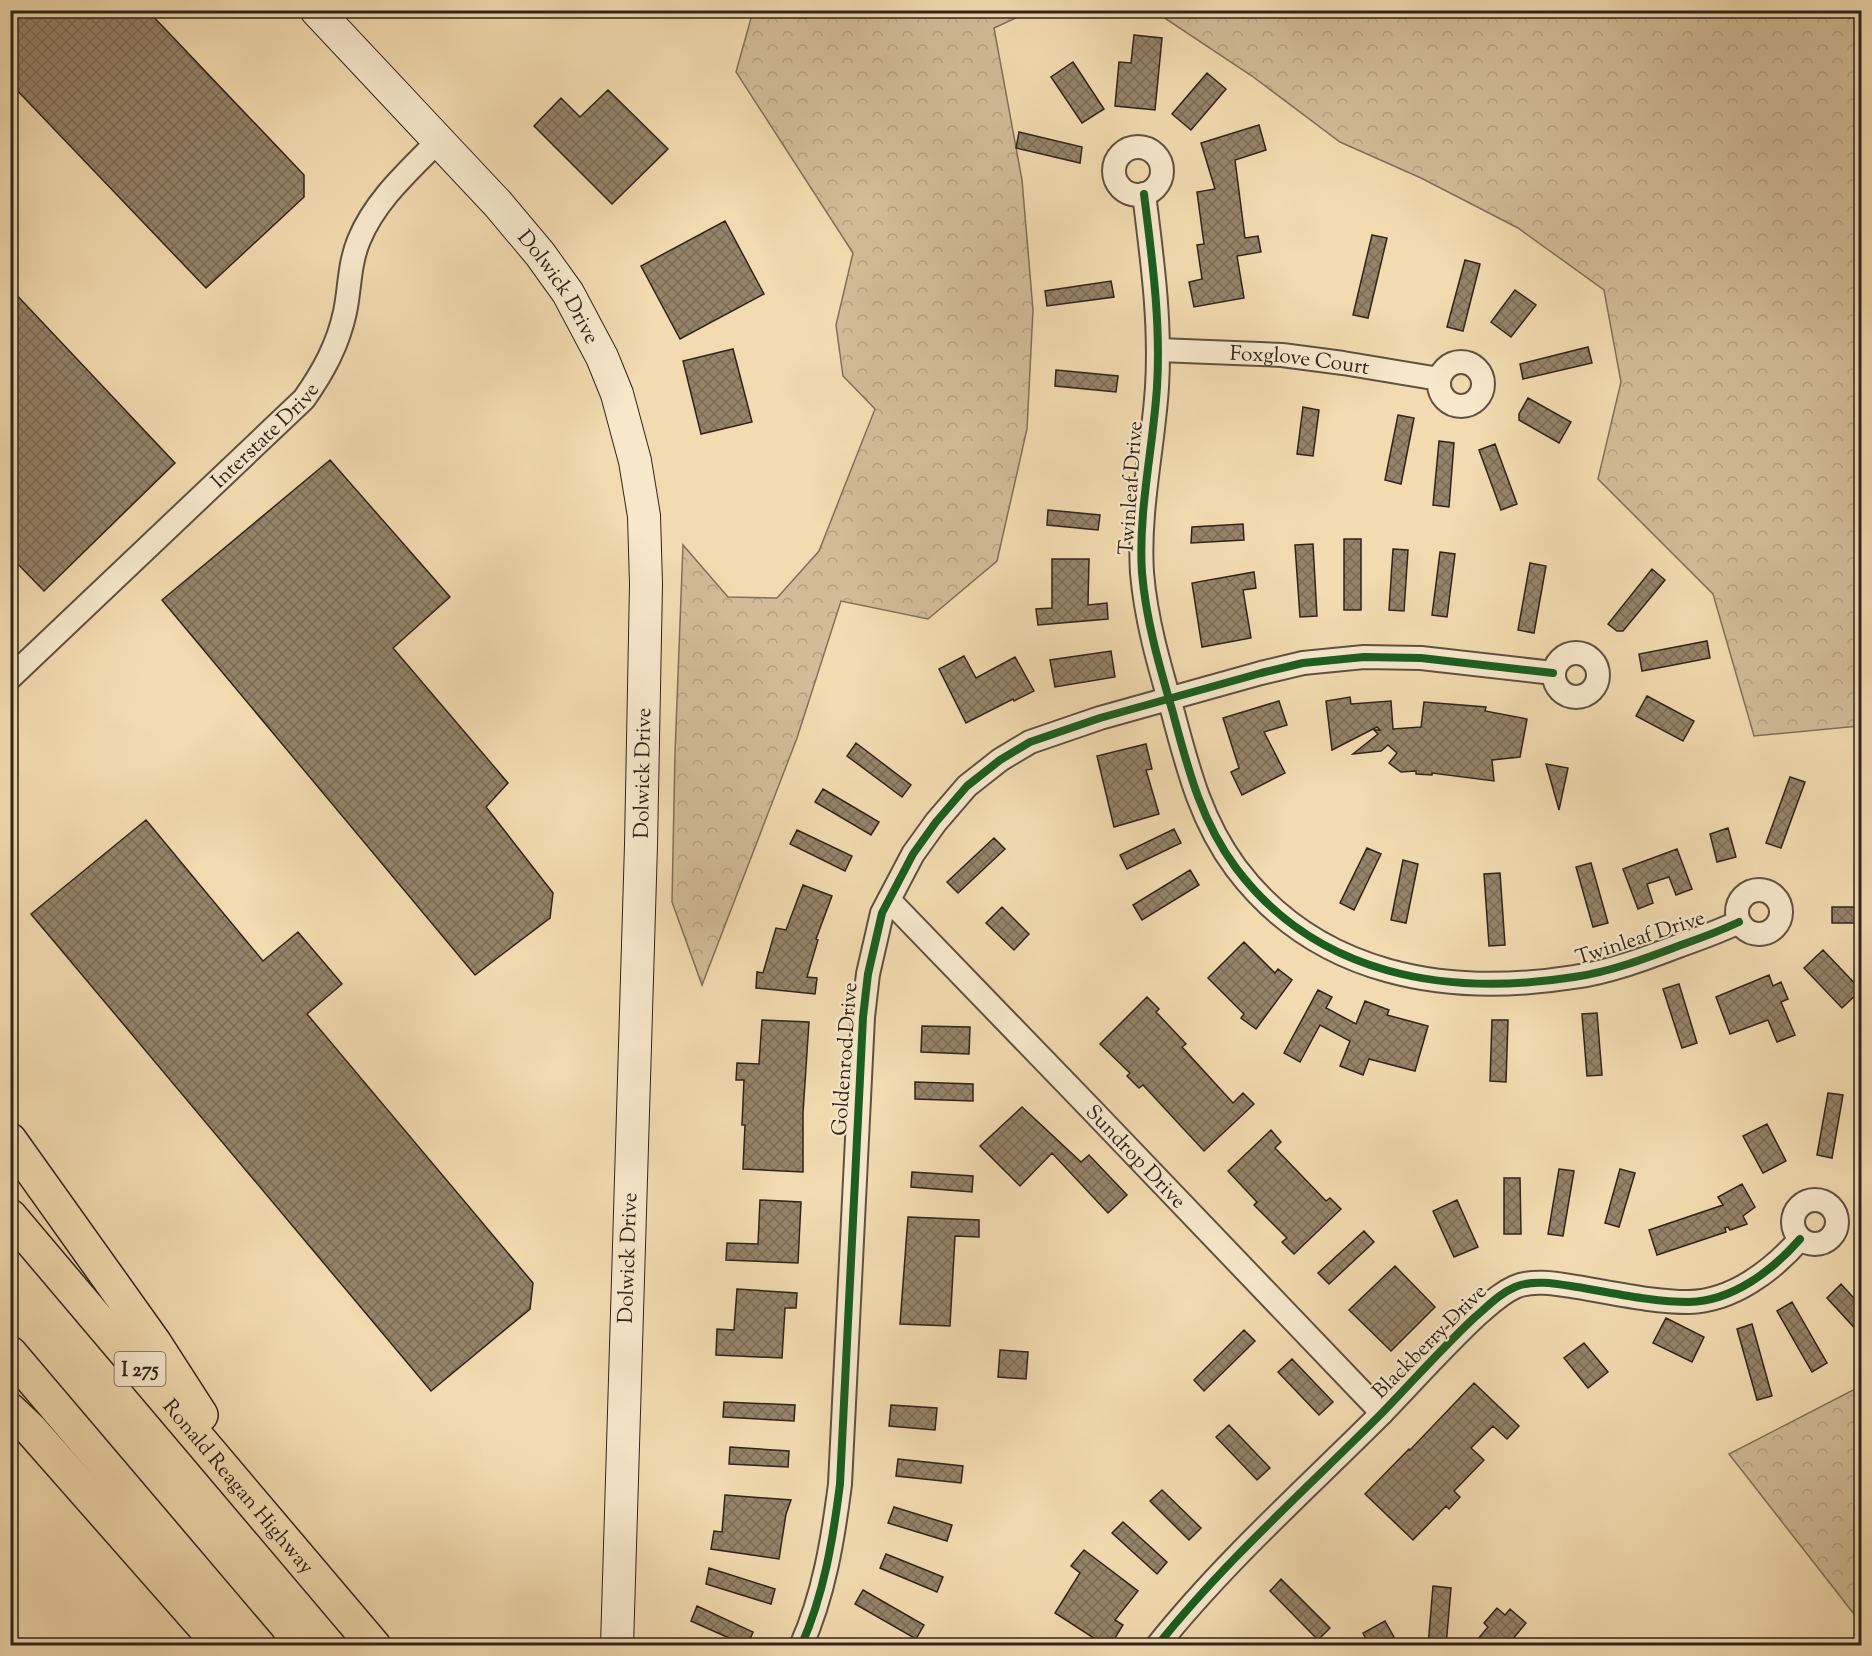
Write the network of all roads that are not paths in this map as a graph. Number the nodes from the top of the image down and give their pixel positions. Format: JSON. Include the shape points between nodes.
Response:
{"nodes":[{"id":1,"x":316,"y":10,"type":"edge"},
{"id":2,"x":439,"y":140,"type":"junction"},
{"id":3,"x":1144,"y":194,"type":"dead end"},
{"id":4,"x":1159,"y":350,"type":"junction"},
{"id":5,"x":1439,"y":379,"type":"dead end"},
{"id":6,"x":1553,"y":673,"type":"dead end"},
{"id":7,"x":10,"y":678,"type":"edge"},
{"id":8,"x":1168,"y":699,"type":"junction"},
{"id":9,"x":889,"y":900,"type":"junction"},
{"id":10,"x":1739,"y":922,"type":"dead end"},
{"id":11,"x":10,"y":1140,"type":"edge"},
{"id":12,"x":10,"y":1216,"type":"edge"},
{"id":13,"x":1800,"y":1239,"type":"dead end"},
{"id":14,"x":10,"y":1353,"type":"edge"},
{"id":15,"x":10,"y":1410,"type":"edge"},
{"id":16,"x":1382,"y":1413,"type":"junction"},
{"id":17,"x":269,"y":1523,"type":"junction"},
{"id":18,"x":221,"y":1646,"type":"edge"},
{"id":19,"x":259,"y":1646,"type":"edge"},
{"id":20,"x":374,"y":1646,"type":"edge"},
{"id":21,"x":617,"y":1646,"type":"edge"},
{"id":22,"x":801,"y":1646,"type":"edge"},
{"id":23,"x":1157,"y":1646,"type":"edge"}],
"edges":[{"from":1,"to":2,"type":"main road","name":"Dolwick Drive"},
{"from":2,"to":7,"type":"street","name":"Interstate Drive","via":[[387,193],[366,225],[352,262],[337,341],[323,372],[304,399]]},
{"from":2,"to":21,"type":"main road","name":"Dolwick Drive","via":[[540,254],[573,302],[617,394],[635,461],[644,516],[641,833]]},
{"from":3,"to":4,"type":"street","name":"Twinleaf Drive"},
{"from":4,"to":5,"type":"street","name":"Foxglove Court","via":[[1282,355]]},
{"from":4,"to":8,"type":"street","name":"Twinleaf Drive","via":[[1144,492],[1142,570],[1146,607]]},
{"from":6,"to":8,"type":"street","name":"Goldenrod Drive","via":[[1421,658],[1364,657],[1303,663]]},
{"from":8,"to":9,"type":"street","name":"Goldenrod Drive","via":[[1030,742],[1000,760],[967,786],[936,822],[913,854]]},
{"from":8,"to":10,"type":"street","name":"Twinleaf Drive","via":[[1207,821],[1235,866],[1281,917],[1314,940],[1376,968],[1447,982],[1527,983],[1577,977],[1641,960]]},
{"from":9,"to":16,"type":"street","name":"Sundrop Drive"},
{"from":9,"to":22,"type":"street","name":"Goldenrod Drive","via":[[882,913],[868,974],[863,1017],[840,1484],[824,1579]]},
{"from":11,"to":17,"type":"highway","via":[[154,1342]]},
{"from":12,"to":17,"type":"highway","name":"Ronald Reagan Highway","number":"I 275"},
{"from":13,"to":16,"type":"street","name":"Blackberry Drive","via":[[1784,1258],[1749,1284],[1728,1294],[1692,1302],[1561,1284],[1516,1286],[1498,1296],[1456,1335]]},
{"from":14,"to":19,"type":"highway"},
{"from":15,"to":18,"type":"highway"},
{"from":16,"to":23,"type":"street","name":"Blackberry Drive","via":[[1191,1603]]},
{"from":17,"to":20,"type":"highway","name":"Ronald Reagan Highway","number":"I 275"}]}
